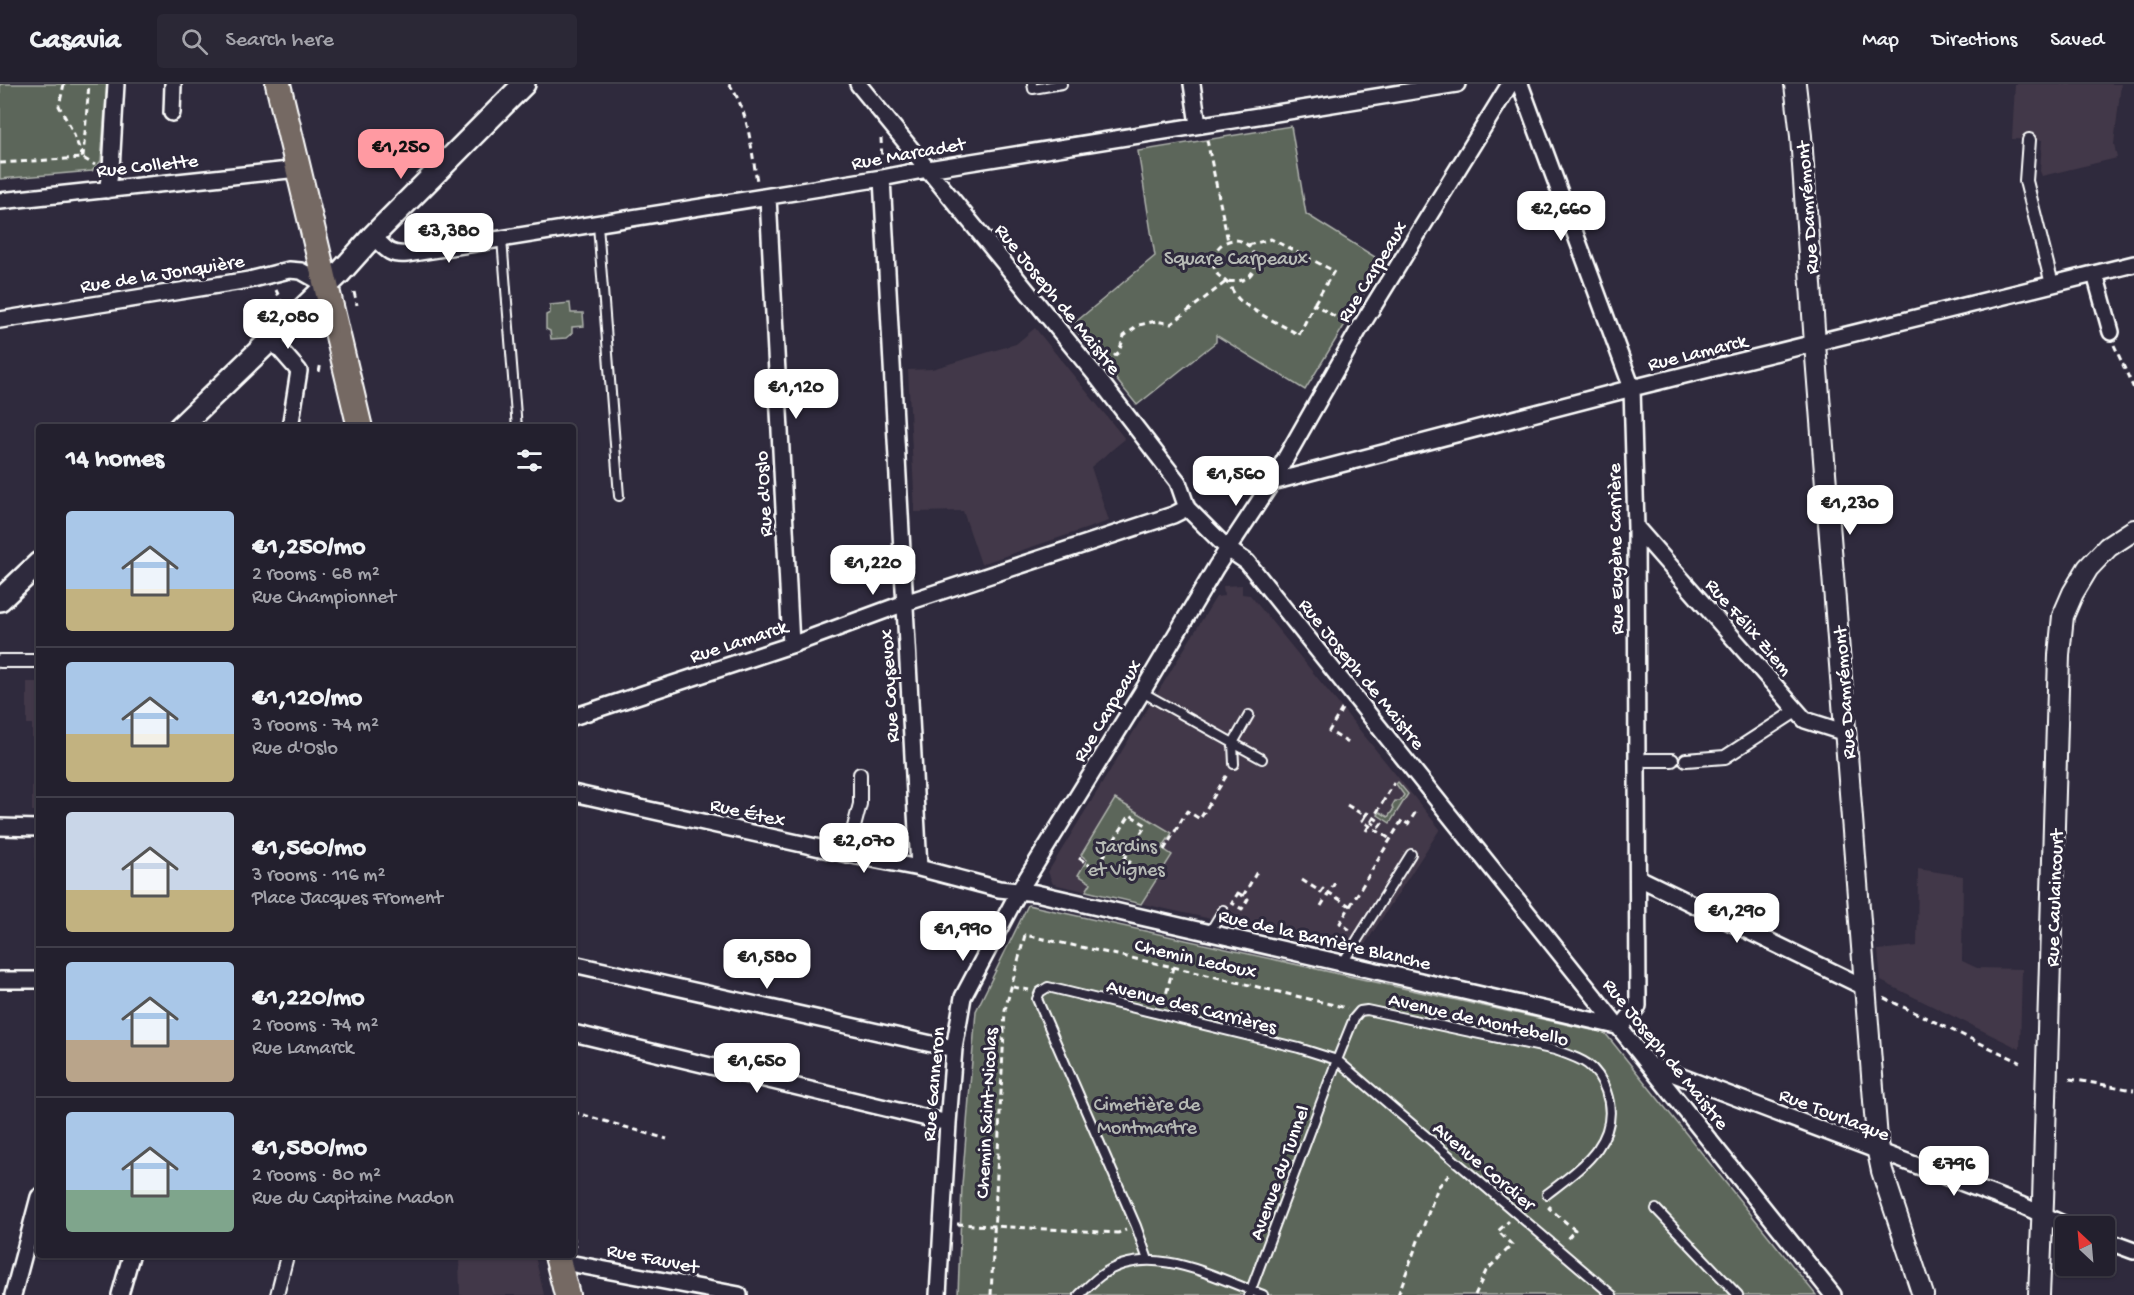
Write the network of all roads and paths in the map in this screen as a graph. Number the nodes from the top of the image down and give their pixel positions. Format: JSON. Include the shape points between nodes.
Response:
{"nodes":[{"id":1,"x":64,"y":84,"type":"edge"},
{"id":2,"x":89,"y":84,"type":"edge"},
{"id":3,"x":116,"y":84,"type":"edge"},
{"id":4,"x":173,"y":84,"type":"edge"},
{"id":5,"x":278,"y":84,"type":"edge"},
{"id":6,"x":524,"y":84,"type":"edge"},
{"id":7,"x":729,"y":84,"type":"edge"},
{"id":8,"x":858,"y":84,"type":"edge"},
{"id":9,"x":1032,"y":84,"type":"edge"},
{"id":10,"x":1062,"y":84,"type":"edge"},
{"id":11,"x":1192,"y":84,"type":"edge"},
{"id":12,"x":1457,"y":84,"type":"edge"},
{"id":13,"x":1510,"y":84,"type":"edge"},
{"id":14,"x":1520,"y":84,"type":"edge"},
{"id":15,"x":1795,"y":84,"type":"edge"},
{"id":16,"x":880,"y":110,"type":"junction"},
{"id":17,"x":172,"y":113,"type":"dead end"},
{"id":18,"x":1201,"y":125,"type":"junction"},
{"id":19,"x":2029,"y":140,"type":"dead end"},
{"id":20,"x":83,"y":158,"type":"junction"},
{"id":21,"x":0,"y":163,"type":"edge"},
{"id":22,"x":96,"y":166,"type":"dead end"},
{"id":23,"x":298,"y":169,"type":"junction"},
{"id":24,"x":928,"y":169,"type":"junction"},
{"id":25,"x":882,"y":178,"type":"junction"},
{"id":26,"x":757,"y":180,"type":"dead end"},
{"id":27,"x":107,"y":190,"type":"junction"},
{"id":28,"x":768,"y":197,"type":"junction"},
{"id":29,"x":0,"y":201,"type":"edge"},
{"id":30,"x":598,"y":225,"type":"junction"},
{"id":31,"x":373,"y":236,"type":"junction"},
{"id":32,"x":502,"y":240,"type":"junction"},
{"id":33,"x":1227,"y":241,"type":"junction"},
{"id":34,"x":1248,"y":245,"type":"junction"},
{"id":35,"x":2134,"y":264,"type":"edge"},
{"id":36,"x":2095,"y":274,"type":"junction"},
{"id":37,"x":1227,"y":281,"type":"junction"},
{"id":38,"x":2052,"y":284,"type":"junction"},
{"id":39,"x":326,"y":285,"type":"junction"},
{"id":40,"x":276,"y":290,"type":"dead end"},
{"id":41,"x":354,"y":292,"type":"dead end"},
{"id":42,"x":282,"y":303,"type":"dead end"},
{"id":43,"x":1314,"y":303,"type":"junction"},
{"id":44,"x":357,"y":305,"type":"dead end"},
{"id":45,"x":0,"y":320,"type":"edge"},
{"id":46,"x":1345,"y":323,"type":"dead end"},
{"id":47,"x":2111,"y":332,"type":"joint"},
{"id":48,"x":271,"y":339,"type":"junction"},
{"id":49,"x":1815,"y":344,"type":"junction"},
{"id":50,"x":321,"y":363,"type":"dead end"},
{"id":51,"x":1102,"y":366,"type":"dead end"},
{"id":52,"x":320,"y":372,"type":"dead end"},
{"id":53,"x":1632,"y":388,"type":"junction"},
{"id":54,"x":2134,"y":389,"type":"edge"},
{"id":55,"x":183,"y":424,"type":"edge"},
{"id":56,"x":291,"y":424,"type":"edge"},
{"id":57,"x":359,"y":424,"type":"edge"},
{"id":58,"x":517,"y":424,"type":"edge"},
{"id":59,"x":1272,"y":482,"type":"junction"},
{"id":60,"x":619,"y":496,"type":"dead end"},
{"id":61,"x":1187,"y":508,"type":"junction"},
{"id":62,"x":1636,"y":527,"type":"junction"},
{"id":63,"x":2134,"y":530,"type":"edge"},
{"id":64,"x":1228,"y":549,"type":"junction"},
{"id":65,"x":36,"y":566,"type":"edge"},
{"id":66,"x":0,"y":600,"type":"edge"},
{"id":67,"x":905,"y":603,"type":"junction"},
{"id":68,"x":791,"y":645,"type":"junction"},
{"id":69,"x":0,"y":661,"type":"edge"},
{"id":70,"x":36,"y":661,"type":"edge"},
{"id":71,"x":1142,"y":692,"type":"junction"},
{"id":72,"x":1342,"y":709,"type":"dead end"},
{"id":73,"x":1796,"y":711,"type":"junction"},
{"id":74,"x":1249,"y":715,"type":"dead end"},
{"id":75,"x":576,"y":716,"type":"edge"},
{"id":76,"x":1846,"y":732,"type":"junction"},
{"id":77,"x":1233,"y":743,"type":"junction"},
{"id":78,"x":1350,"y":744,"type":"dead end"},
{"id":79,"x":1262,"y":759,"type":"dead end"},
{"id":80,"x":1646,"y":760,"type":"dead end"},
{"id":81,"x":1672,"y":760,"type":"dead end"},
{"id":82,"x":1686,"y":760,"type":"dead end"},
{"id":83,"x":1234,"y":764,"type":"joint"},
{"id":84,"x":860,"y":774,"type":"dead end"},
{"id":85,"x":1394,"y":783,"type":"dead end"},
{"id":86,"x":576,"y":794,"type":"edge"},
{"id":87,"x":1347,"y":805,"type":"dead end"},
{"id":88,"x":1417,"y":810,"type":"dead end"},
{"id":89,"x":1365,"y":816,"type":"junction"},
{"id":90,"x":1371,"y":822,"type":"junction"},
{"id":91,"x":0,"y":827,"type":"edge"},
{"id":92,"x":36,"y":828,"type":"edge"},
{"id":93,"x":1366,"y":831,"type":"dead end"},
{"id":94,"x":1390,"y":839,"type":"junction"},
{"id":95,"x":1112,"y":844,"type":"junction"},
{"id":96,"x":1164,"y":850,"type":"dead end"},
{"id":97,"x":847,"y":854,"type":"junction"},
{"id":98,"x":1127,"y":854,"type":"junction"},
{"id":99,"x":1411,"y":854,"type":"dead end"},
{"id":100,"x":1133,"y":857,"type":"dead end"},
{"id":101,"x":1079,"y":858,"type":"dead end"},
{"id":102,"x":919,"y":868,"type":"junction"},
{"id":103,"x":1258,"y":870,"type":"dead end"},
{"id":104,"x":1639,"y":878,"type":"junction"},
{"id":105,"x":1302,"y":880,"type":"dead end"},
{"id":106,"x":1336,"y":881,"type":"dead end"},
{"id":107,"x":1019,"y":891,"type":"junction"},
{"id":108,"x":1243,"y":896,"type":"junction"},
{"id":109,"x":1321,"y":906,"type":"dead end"},
{"id":110,"x":1350,"y":906,"type":"junction"},
{"id":111,"x":1223,"y":910,"type":"dead end"},
{"id":112,"x":1350,"y":929,"type":"dead end"},
{"id":113,"x":1209,"y":933,"type":"junction"},
{"id":114,"x":1026,"y":935,"type":"joint"},
{"id":115,"x":1342,"y":964,"type":"junction"},
{"id":116,"x":576,"y":965,"type":"edge"},
{"id":117,"x":1173,"y":967,"type":"junction"},
{"id":118,"x":0,"y":980,"type":"edge"},
{"id":119,"x":36,"y":980,"type":"edge"},
{"id":120,"x":1864,"y":987,"type":"junction"},
{"id":121,"x":1166,"y":995,"type":"dead end"},
{"id":122,"x":1882,"y":997,"type":"dead end"},
{"id":123,"x":1360,"y":1011,"type":"junction"},
{"id":124,"x":1621,"y":1028,"type":"junction"},
{"id":125,"x":576,"y":1034,"type":"edge"},
{"id":126,"x":954,"y":1049,"type":"junction"},
{"id":127,"x":1337,"y":1060,"type":"junction"},
{"id":128,"x":2020,"y":1062,"type":"dead end"},
{"id":129,"x":1651,"y":1066,"type":"junction"},
{"id":130,"x":2070,"y":1079,"type":"dead end"},
{"id":131,"x":2134,"y":1090,"type":"edge"},
{"id":132,"x":576,"y":1113,"type":"edge"},
{"id":133,"x":948,"y":1123,"type":"junction"},
{"id":134,"x":667,"y":1139,"type":"dead end"},
{"id":135,"x":1878,"y":1152,"type":"junction"},
{"id":136,"x":1458,"y":1165,"type":"junction"},
{"id":137,"x":1547,"y":1194,"type":"joint"},
{"id":138,"x":36,"y":1208,"type":"edge"},
{"id":139,"x":1656,"y":1209,"type":"dead end"},
{"id":140,"x":2043,"y":1215,"type":"junction"},
{"id":141,"x":2055,"y":1220,"type":"edge"},
{"id":142,"x":1505,"y":1224,"type":"dead end"},
{"id":143,"x":960,"y":1225,"type":"dead end"},
{"id":144,"x":995,"y":1226,"type":"junction"},
{"id":145,"x":1136,"y":1226,"type":"junction"},
{"id":146,"x":2115,"y":1244,"type":"edge"},
{"id":147,"x":1558,"y":1249,"type":"junction"},
{"id":148,"x":2134,"y":1251,"type":"edge"},
{"id":149,"x":129,"y":1258,"type":"edge"},
{"id":150,"x":286,"y":1258,"type":"edge"},
{"id":151,"x":558,"y":1258,"type":"edge"},
{"id":152,"x":1148,"y":1260,"type":"junction"},
{"id":153,"x":1250,"y":1293,"type":"edge"},
{"id":154,"x":13,"y":1295,"type":"edge"},
{"id":155,"x":120,"y":1295,"type":"edge"},
{"id":156,"x":277,"y":1295,"type":"edge"},
{"id":157,"x":567,"y":1295,"type":"edge"},
{"id":158,"x":740,"y":1295,"type":"edge"},
{"id":159,"x":938,"y":1295,"type":"edge"},
{"id":160,"x":991,"y":1295,"type":"edge"},
{"id":161,"x":1079,"y":1295,"type":"edge"},
{"id":162,"x":1263,"y":1295,"type":"edge"},
{"id":163,"x":1398,"y":1295,"type":"edge"},
{"id":164,"x":1475,"y":1295,"type":"edge"},
{"id":165,"x":1612,"y":1295,"type":"edge"},
{"id":166,"x":1738,"y":1295,"type":"edge"},
{"id":167,"x":1833,"y":1295,"type":"edge"},
{"id":168,"x":1923,"y":1295,"type":"edge"},
{"id":169,"x":2039,"y":1295,"type":"edge"}],
"edges":[{"from":1,"to":20,"type":"path","via":[[59,106]]},
{"from":2,"to":20,"type":"path"},
{"from":3,"to":27,"type":"street"},
{"from":4,"to":17,"type":"street"},
{"from":5,"to":23,"type":"main road"},
{"from":6,"to":31,"type":"main road"},
{"from":7,"to":26,"type":"path","via":[[742,108]]},
{"from":8,"to":16,"type":"street","name":"Rue Joseph de Maistre"},
{"from":9,"to":10,"type":"lane","via":[[1033,89]]},
{"from":11,"to":18,"type":"street"},
{"from":12,"to":18,"type":"street","name":"Rue Marcadet"},
{"from":13,"to":59,"type":"street","name":"Rue Carpeaux"},
{"from":14,"to":53,"type":"street","name":"Rue Eugène Carrière"},
{"from":15,"to":49,"type":"street","name":"Rue Damrémont"},
{"from":16,"to":24,"type":"street","name":"Rue Joseph de Maistre"},
{"from":16,"to":25,"type":"path"},
{"from":18,"to":24,"type":"street","name":"Rue Marcadet"},
{"from":18,"to":33,"type":"path"},
{"from":19,"to":38,"type":"street","via":[[2026,181]]},
{"from":20,"to":21,"type":"path"},
{"from":20,"to":22,"type":"path"},
{"from":23,"to":27,"type":"street","name":"Rue Collette"},
{"from":23,"to":39,"type":"main road"},
{"from":24,"to":25,"type":"street","name":"Rue Marcadet"},
{"from":24,"to":61,"type":"street","name":"Rue Joseph de Maistre","via":[[1178,482]]},
{"from":25,"to":28,"type":"street","name":"Rue Marcadet"},
{"from":25,"to":67,"type":"street","name":"Rue Coysevox"},
{"from":27,"to":29,"type":"street","name":"Rue Collette"},
{"from":28,"to":30,"type":"street","name":"Rue Marcadet"},
{"from":28,"to":68,"type":"street","name":"Rue d'Oslo"},
{"from":30,"to":32,"type":"street","name":"Rue Marcadet"},
{"from":30,"to":60,"type":"lane"},
{"from":31,"to":32,"type":"street","name":"Rue Marcadet","via":[[397,255]]},
{"from":31,"to":39,"type":"main road"},
{"from":32,"to":58,"type":"lane"},
{"from":33,"to":34,"type":"path"},
{"from":33,"to":37,"type":"path","via":[[1218,247],[1213,262],[1220,277]]},
{"from":34,"to":37,"type":"path","via":[[1255,258],[1251,275],[1244,280]]},
{"from":34,"to":43,"type":"path","via":[[1271,239],[1334,271]]},
{"from":35,"to":36,"type":"street","name":"Rue Lamarck"},
{"from":36,"to":38,"type":"street","name":"Rue Lamarck"},
{"from":36,"to":47,"type":"street"},
{"from":37,"to":43,"type":"path","via":[[1240,301],[1299,334]]},
{"from":37,"to":51,"type":"path","via":[[1171,324],[1156,321],[1139,325],[1124,336],[1119,352]]},
{"from":38,"to":49,"type":"street","name":"Rue Lamarck"},
{"from":39,"to":45,"type":"street","name":"Rue de la Jonquière","via":[[301,271],[289,270],[249,280]]},
{"from":39,"to":48,"type":"main road"},
{"from":39,"to":57,"type":"main road"},
{"from":40,"to":42,"type":"path"},
{"from":41,"to":44,"type":"path"},
{"from":43,"to":46,"type":"path"},
{"from":47,"to":54,"type":"path"},
{"from":48,"to":55,"type":"main road"},
{"from":48,"to":56,"type":"street","via":[[299,370]]},
{"from":49,"to":53,"type":"street","name":"Rue Lamarck"},
{"from":49,"to":76,"type":"street","name":"Rue Damrémont"},
{"from":50,"to":52,"type":"path"},
{"from":53,"to":59,"type":"street","name":"Rue Lamarck"},
{"from":53,"to":62,"type":"street","name":"Rue Eugène Carrière"},
{"from":59,"to":64,"type":"street","name":"Rue Carpeaux"},
{"from":61,"to":64,"type":"street","name":"Rue Joseph de Maistre"},
{"from":61,"to":67,"type":"street","name":"Rue Lamarck"},
{"from":62,"to":73,"type":"street","name":"Rue Félix Ziem"},
{"from":62,"to":104,"type":"street","name":"Rue Eugène Carrière"},
{"from":63,"to":140,"type":"street","name":"Rue Caulaincourt","via":[[2112,543],[2088,568],[2064,616],[2059,655]]},
{"from":64,"to":71,"type":"street","name":"Rue Carpeaux"},
{"from":64,"to":124,"type":"street","name":"Rue Joseph de Maistre","via":[[1247,562]]},
{"from":65,"to":66,"type":"main road"},
{"from":67,"to":68,"type":"street","name":"Rue Lamarck"},
{"from":67,"to":102,"type":"street","name":"Rue Coysevox"},
{"from":68,"to":75,"type":"street","name":"Rue Lamarck"},
{"from":69,"to":70,"type":"street"},
{"from":71,"to":77,"type":"lane"},
{"from":71,"to":107,"type":"street","name":"Rue Carpeaux"},
{"from":72,"to":78,"type":"path","via":[[1329,732]]},
{"from":73,"to":76,"type":"street","name":"Rue Félix Ziem","via":[[1805,720]]},
{"from":73,"to":82,"type":"street","via":[[1725,757]]},
{"from":74,"to":77,"type":"lane"},
{"from":76,"to":120,"type":"street","name":"Rue Damrémont"},
{"from":77,"to":79,"type":"lane"},
{"from":77,"to":83,"type":"lane"},
{"from":80,"to":81,"type":"street"},
{"from":83,"to":96,"type":"path","via":[[1200,819],[1187,811]]},
{"from":84,"to":97,"type":"street","via":[[860,804]]},
{"from":85,"to":90,"type":"path"},
{"from":86,"to":97,"type":"street","name":"Rue Étex"},
{"from":87,"to":89,"type":"path"},
{"from":88,"to":94,"type":"path","via":[[1408,824],[1402,820]]},
{"from":89,"to":90,"type":"path","via":[[1367,813],[1382,823],[1379,827]]},
{"from":89,"to":94,"type":"path","via":[[1362,822]]},
{"from":90,"to":93,"type":"path"},
{"from":91,"to":92,"type":"street"},
{"from":94,"to":110,"type":"path"},
{"from":95,"to":98,"type":"path"},
{"from":95,"to":98,"type":"path","via":[[1130,815],[1146,825]]},
{"from":95,"to":101,"type":"path","via":[[1096,867]]},
{"from":97,"to":102,"type":"street","name":"Rue Étex"},
{"from":98,"to":100,"type":"path","via":[[1115,874],[1120,877]]},
{"from":99,"to":115,"type":"lane"},
{"from":102,"to":107,"type":"street","name":"Rue Étex"},
{"from":103,"to":108,"type":"path"},
{"from":104,"to":120,"type":"street"},
{"from":104,"to":124,"type":"street","name":"Rue Eugène Carrière","via":[[1638,1006]]},
{"from":105,"to":110,"type":"path"},
{"from":106,"to":109,"type":"path"},
{"from":107,"to":113,"type":"street","name":"Rue de la Barrière Blanche"},
{"from":107,"to":126,"type":"street","name":"Rue Ganneron","via":[[963,997]]},
{"from":108,"to":108,"type":"path","via":[[1238,893],[1232,903],[1242,909],[1248,899]]},
{"from":110,"to":112,"type":"path","via":[[1340,923]]},
{"from":111,"to":113,"type":"lane"},
{"from":113,"to":115,"type":"street","name":"Rue de la Barrière Blanche"},
{"from":114,"to":117,"type":"path","name":"Chemin Ledoux"},
{"from":114,"to":144,"type":"path","name":"Chemin Saint-Nicolas","via":[[1005,1010]]},
{"from":115,"to":124,"type":"street","name":"Rue de la Barrière Blanche"},
{"from":116,"to":126,"type":"street"},
{"from":117,"to":121,"type":"path"},
{"from":117,"to":123,"type":"path","name":"Chemin Ledoux"},
{"from":118,"to":119,"type":"street"},
{"from":120,"to":135,"type":"street","name":"Rue Damrémont"},
{"from":122,"to":128,"type":"path"},
{"from":123,"to":127,"type":"lane","name":"Avenue de Montebello"},
{"from":123,"to":137,"type":"lane","name":"Avenue de Montebello","via":[[1555,1050],[1581,1059],[1600,1075],[1611,1104],[1609,1129],[1597,1150]]},
{"from":124,"to":129,"type":"street","name":"Rue Joseph de Maistre"},
{"from":125,"to":133,"type":"street"},
{"from":126,"to":133,"type":"street","name":"Rue Ganneron"},
{"from":127,"to":136,"type":"lane","name":"Avenue Cordier"},
{"from":127,"to":145,"type":"lane","name":"Avenue des Carrières","via":[[1048,987],[1040,992],[1038,999]]},
{"from":127,"to":153,"type":"lane","name":"Avenue du Tunnel"},
{"from":129,"to":135,"type":"street","name":"Rue Tourlaque"},
{"from":129,"to":167,"type":"street","name":"Rue Joseph de Maistre"},
{"from":130,"to":131,"type":"path"},
{"from":132,"to":134,"type":"path"},
{"from":133,"to":159,"type":"street","name":"Rue Ganneron"},
{"from":135,"to":140,"type":"street","name":"Rue Tourlaque"},
{"from":135,"to":168,"type":"street","name":"Rue Damrémont"},
{"from":136,"to":147,"type":"lane","name":"Avenue Cordier"},
{"from":136,"to":163,"type":"path","via":[[1438,1187]]},
{"from":137,"to":147,"type":"path","via":[[1554,1203],[1549,1208],[1575,1230]]},
{"from":138,"to":154,"type":"street"},
{"from":139,"to":166,"type":"lane"},
{"from":140,"to":141,"type":"street","name":"Rue Tourlaque"},
{"from":140,"to":169,"type":"street","name":"Rue Caulaincourt"},
{"from":142,"to":164,"type":"path","via":[[1498,1231],[1512,1245],[1486,1271]]},
{"from":143,"to":144,"type":"path"},
{"from":144,"to":145,"type":"path","via":[[1118,1233]]},
{"from":144,"to":160,"type":"path","name":"Chemin Saint-Nicolas"},
{"from":145,"to":152,"type":"lane"},
{"from":146,"to":148,"type":"street"},
{"from":147,"to":165,"type":"lane","name":"Avenue Cordier"},
{"from":149,"to":155,"type":"street"},
{"from":150,"to":156,"type":"street"},
{"from":151,"to":157,"type":"main road"},
{"from":151,"to":158,"type":"street","name":"Rue Fauvet"},
{"from":152,"to":153,"type":"lane","via":[[1193,1269]]},
{"from":152,"to":161,"type":"lane","via":[[1126,1263],[1101,1275]]},
{"from":153,"to":162,"type":"lane"}]}
